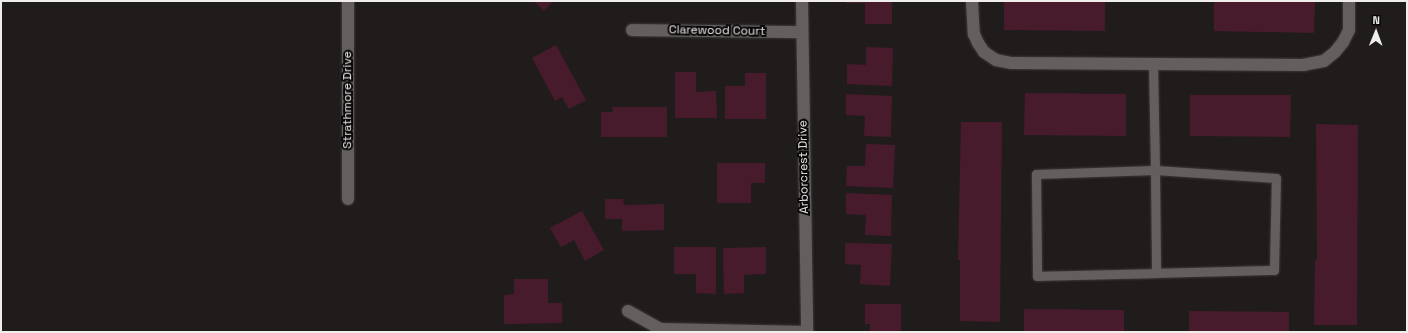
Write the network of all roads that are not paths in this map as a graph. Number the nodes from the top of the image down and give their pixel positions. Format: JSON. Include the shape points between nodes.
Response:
{"nodes":[{"id":1,"x":348,"y":1,"type":"edge"},
{"id":2,"x":802,"y":1,"type":"edge"},
{"id":3,"x":972,"y":1,"type":"edge"},
{"id":4,"x":1349,"y":1,"type":"edge"},
{"id":5,"x":632,"y":30,"type":"dead end"},
{"id":6,"x":802,"y":32,"type":"junction"},
{"id":7,"x":1154,"y":64,"type":"junction"},
{"id":8,"x":1155,"y":170,"type":"junction"},
{"id":9,"x":348,"y":199,"type":"dead end"},
{"id":10,"x":1156,"y":272,"type":"junction"},
{"id":11,"x":628,"y":311,"type":"dead end"},
{"id":12,"x":806,"y":332,"type":"edge"}],
"edges":[{"from":1,"to":9,"type":"street","name":"Strathmore Drive"},
{"from":2,"to":6,"type":"street","name":"Arborcrest Drive"},
{"from":3,"to":7,"type":"street","via":[[974,34],[984,52],[996,60],[1012,63]]},
{"from":4,"to":7,"type":"street","via":[[1349,30],[1344,42],[1324,61],[1303,65]]},
{"from":5,"to":6,"type":"street","name":"Clarewood Court"},
{"from":6,"to":12,"type":"street","name":"Arborcrest Drive"},
{"from":7,"to":8,"type":"lane"},
{"from":8,"to":10,"type":"lane"},
{"from":8,"to":10,"type":"lane","via":[[1276,178],[1274,270]]},
{"from":8,"to":10,"type":"lane","via":[[1036,174],[1037,276]]},
{"from":11,"to":12,"type":"street","via":[[661,330]]}]}
